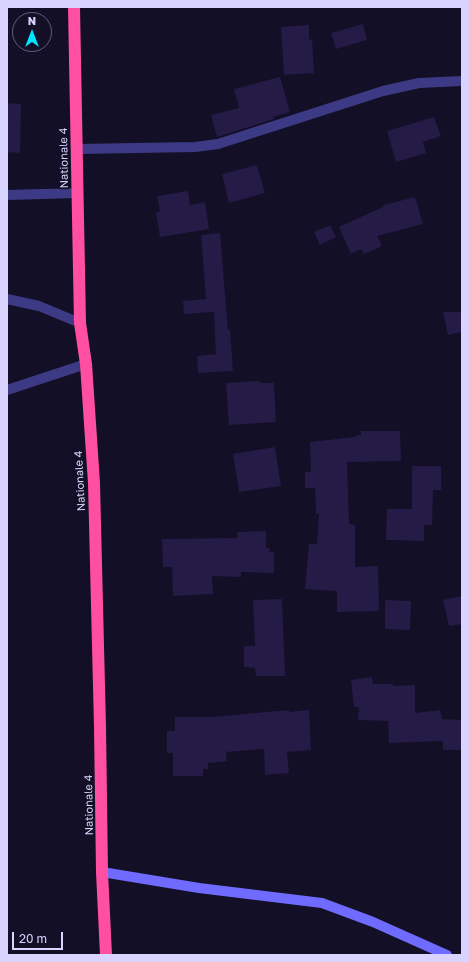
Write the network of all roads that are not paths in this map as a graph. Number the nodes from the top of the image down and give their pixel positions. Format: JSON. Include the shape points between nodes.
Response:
{"nodes":[{"id":1,"x":74,"y":7,"type":"edge"},
{"id":2,"x":462,"y":81,"type":"edge"},
{"id":3,"x":77,"y":149,"type":"junction"},
{"id":4,"x":78,"y":193,"type":"junction"},
{"id":5,"x":7,"y":195,"type":"edge"},
{"id":6,"x":7,"y":299,"type":"edge"},
{"id":7,"x":80,"y":323,"type":"junction"},
{"id":8,"x":86,"y":364,"type":"junction"},
{"id":9,"x":7,"y":390,"type":"edge"},
{"id":10,"x":102,"y":872,"type":"junction"},
{"id":11,"x":106,"y":955,"type":"edge"},
{"id":12,"x":447,"y":955,"type":"edge"}],
"edges":[{"from":1,"to":3,"type":"highway","name":"Nationale 4"},
{"from":2,"to":3,"type":"street","via":[[419,83],[383,91],[218,144],[195,147]]},
{"from":3,"to":4,"type":"highway","name":"Nationale 4"},
{"from":4,"to":5,"type":"street"},
{"from":4,"to":7,"type":"highway","name":"Nationale 4"},
{"from":6,"to":7,"type":"street","via":[[39,306]]},
{"from":7,"to":8,"type":"highway","name":"Nationale 4"},
{"from":8,"to":9,"type":"street"},
{"from":8,"to":10,"type":"highway","name":"Nationale 4","via":[[94,483]]},
{"from":10,"to":11,"type":"highway","name":"Nationale 4"},
{"from":10,"to":12,"type":"street","via":[[199,888],[322,903],[373,922]]}]}
